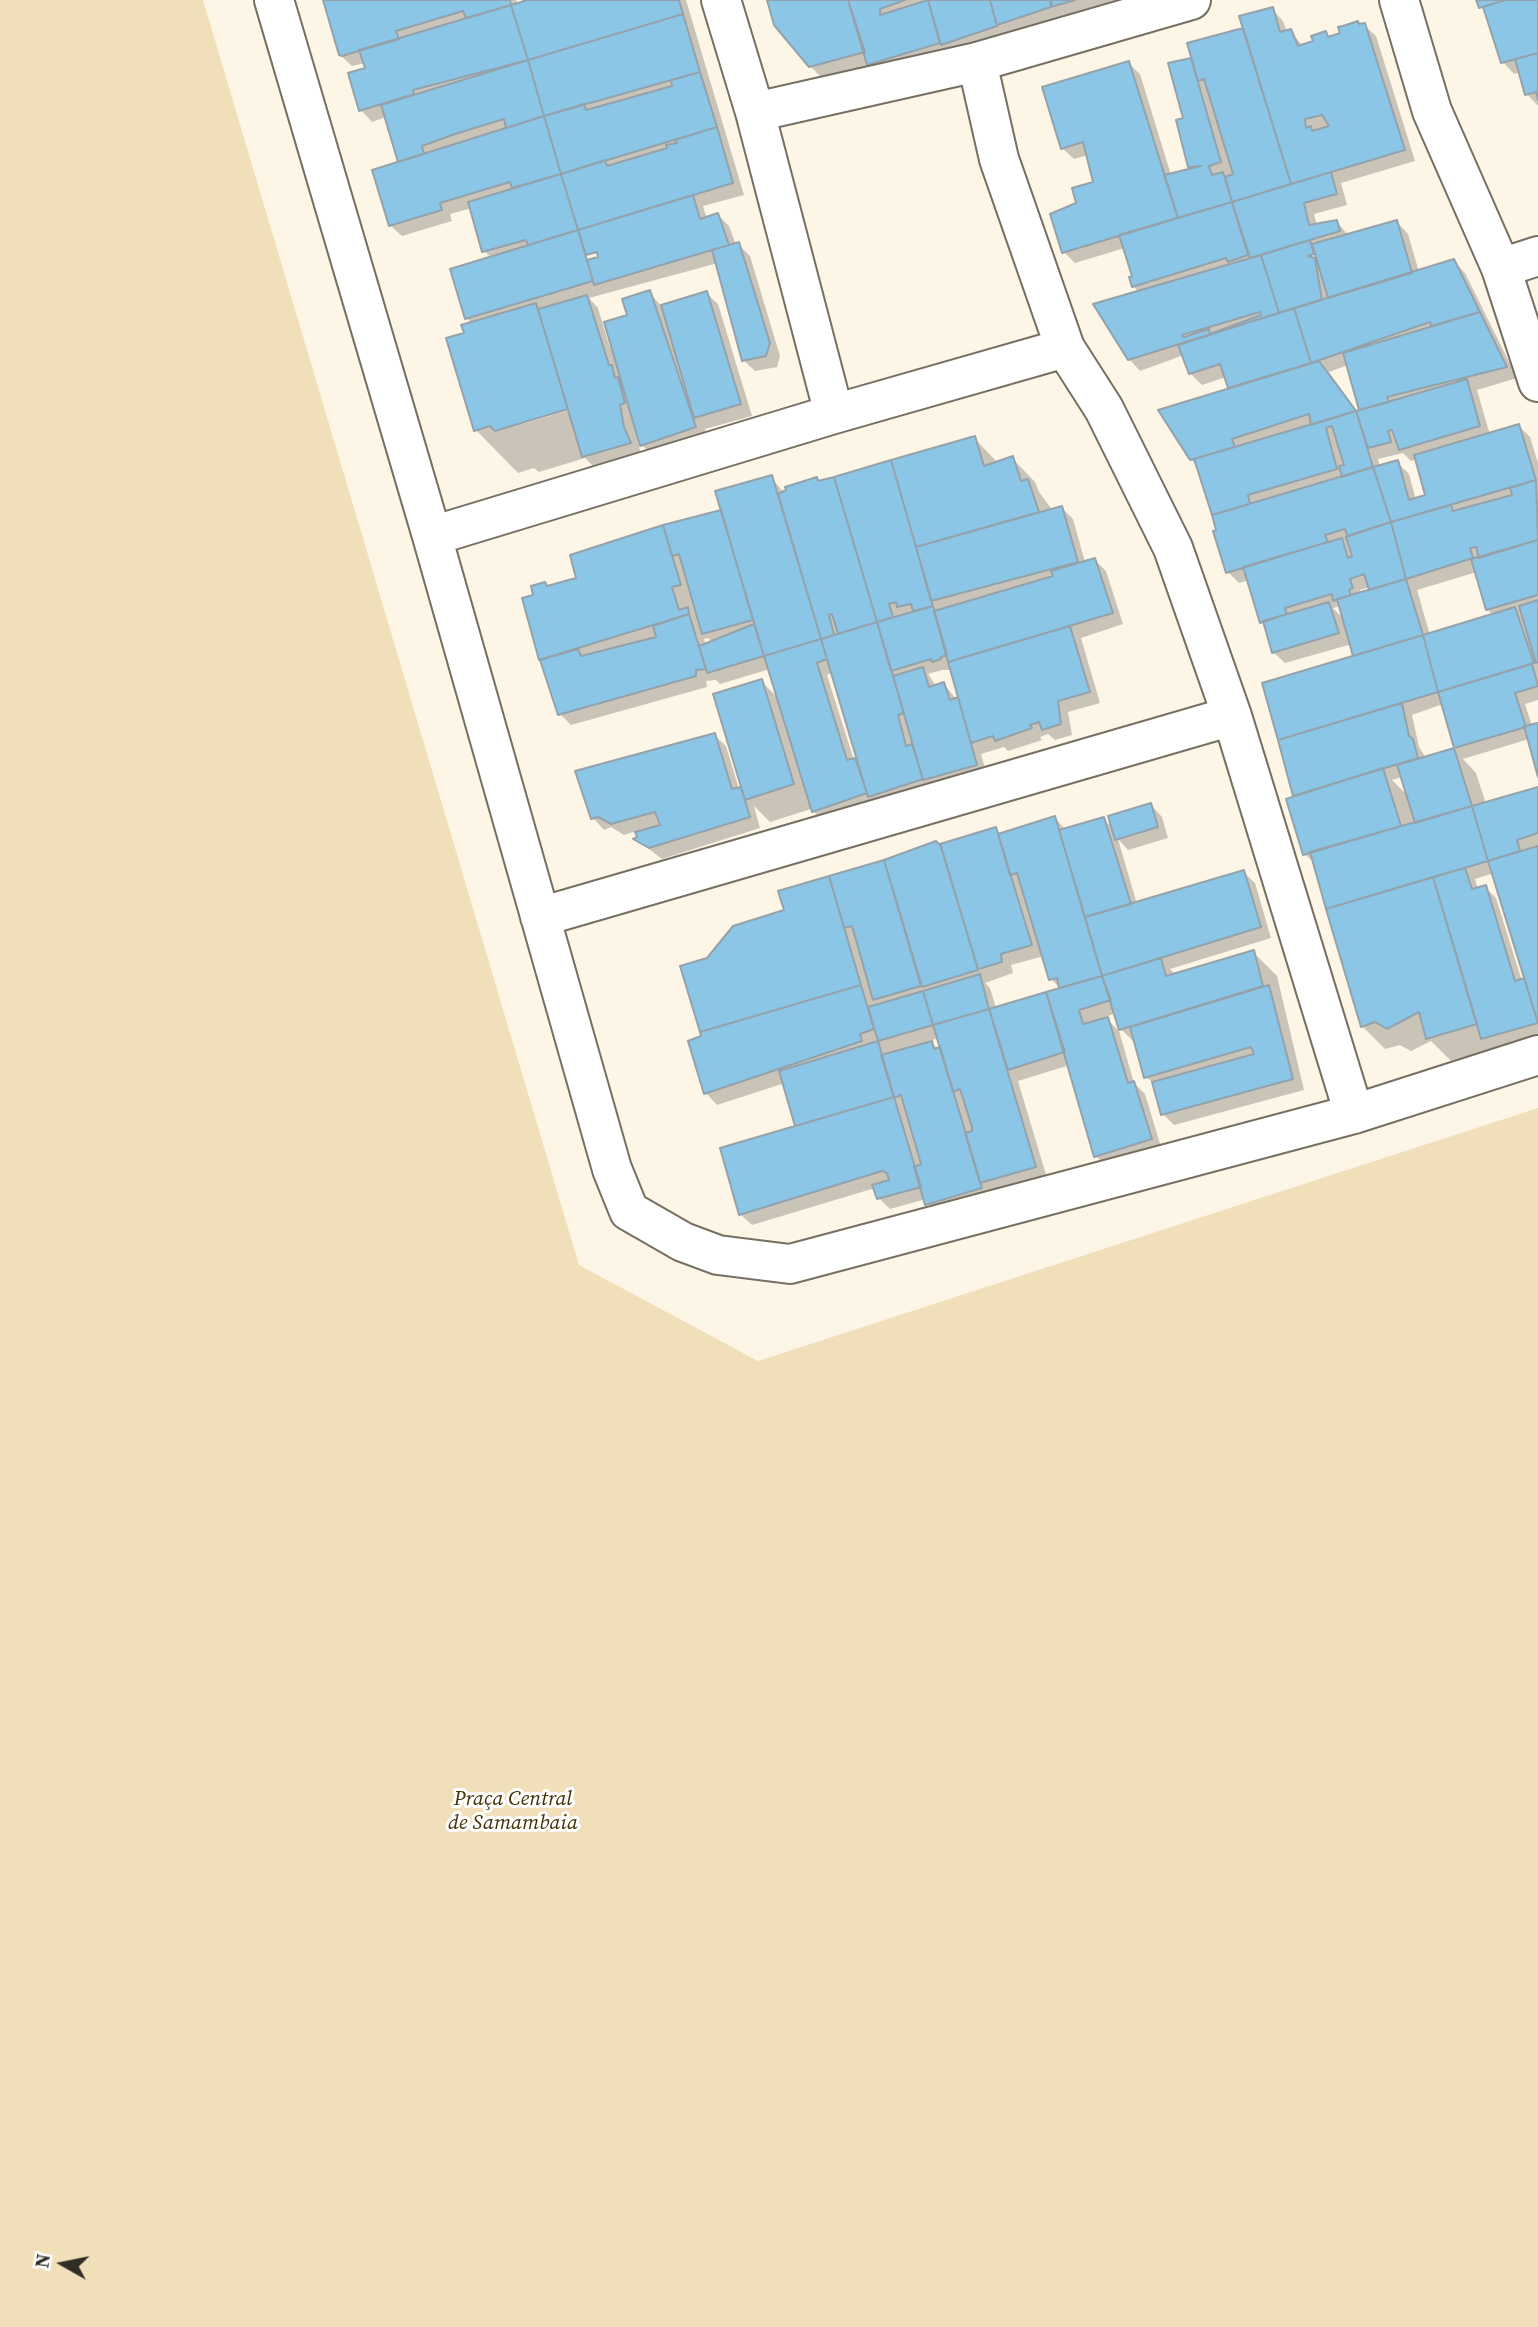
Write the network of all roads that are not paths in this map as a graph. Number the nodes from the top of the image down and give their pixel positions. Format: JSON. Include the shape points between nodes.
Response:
{"nodes":[{"id":1,"x":274,"y":0,"type":"edge"},
{"id":2,"x":721,"y":0,"type":"edge"},
{"id":3,"x":1191,"y":0,"type":"edge"},
{"id":4,"x":1399,"y":0,"type":"edge"},
{"id":5,"x":977,"y":62,"type":"junction"},
{"id":6,"x":755,"y":112,"type":"junction"},
{"id":7,"x":1538,"y":256,"type":"edge"},
{"id":8,"x":1500,"y":268,"type":"junction"},
{"id":9,"x":1065,"y":348,"type":"junction"},
{"id":10,"x":1538,"y":383,"type":"edge"},
{"id":11,"x":834,"y":414,"type":"junction"},
{"id":12,"x":432,"y":536,"type":"junction"},
{"id":13,"x":1232,"y":716,"type":"junction"},
{"id":14,"x":540,"y":916,"type":"junction"},
{"id":15,"x":1538,"y":1055,"type":"edge"},
{"id":16,"x":1354,"y":1115,"type":"junction"}],
"edges":[{"from":1,"to":12,"type":"street"},
{"from":2,"to":6,"type":"street"},
{"from":3,"to":5,"type":"street"},
{"from":4,"to":8,"type":"street","via":[[1433,111]]},
{"from":5,"to":6,"type":"street"},
{"from":5,"to":9,"type":"street","via":[[999,159]]},
{"from":6,"to":11,"type":"street"},
{"from":7,"to":8,"type":"street"},
{"from":8,"to":10,"type":"street"},
{"from":9,"to":11,"type":"street"},
{"from":9,"to":13,"type":"street","via":[[1104,409],[1173,548]]},
{"from":11,"to":12,"type":"street"},
{"from":12,"to":14,"type":"street"},
{"from":13,"to":14,"type":"street"},
{"from":13,"to":16,"type":"street"},
{"from":14,"to":16,"type":"street","via":[[612,1170],[629,1211],[683,1242],[718,1255],[790,1264]]},
{"from":15,"to":16,"type":"street"}]}
